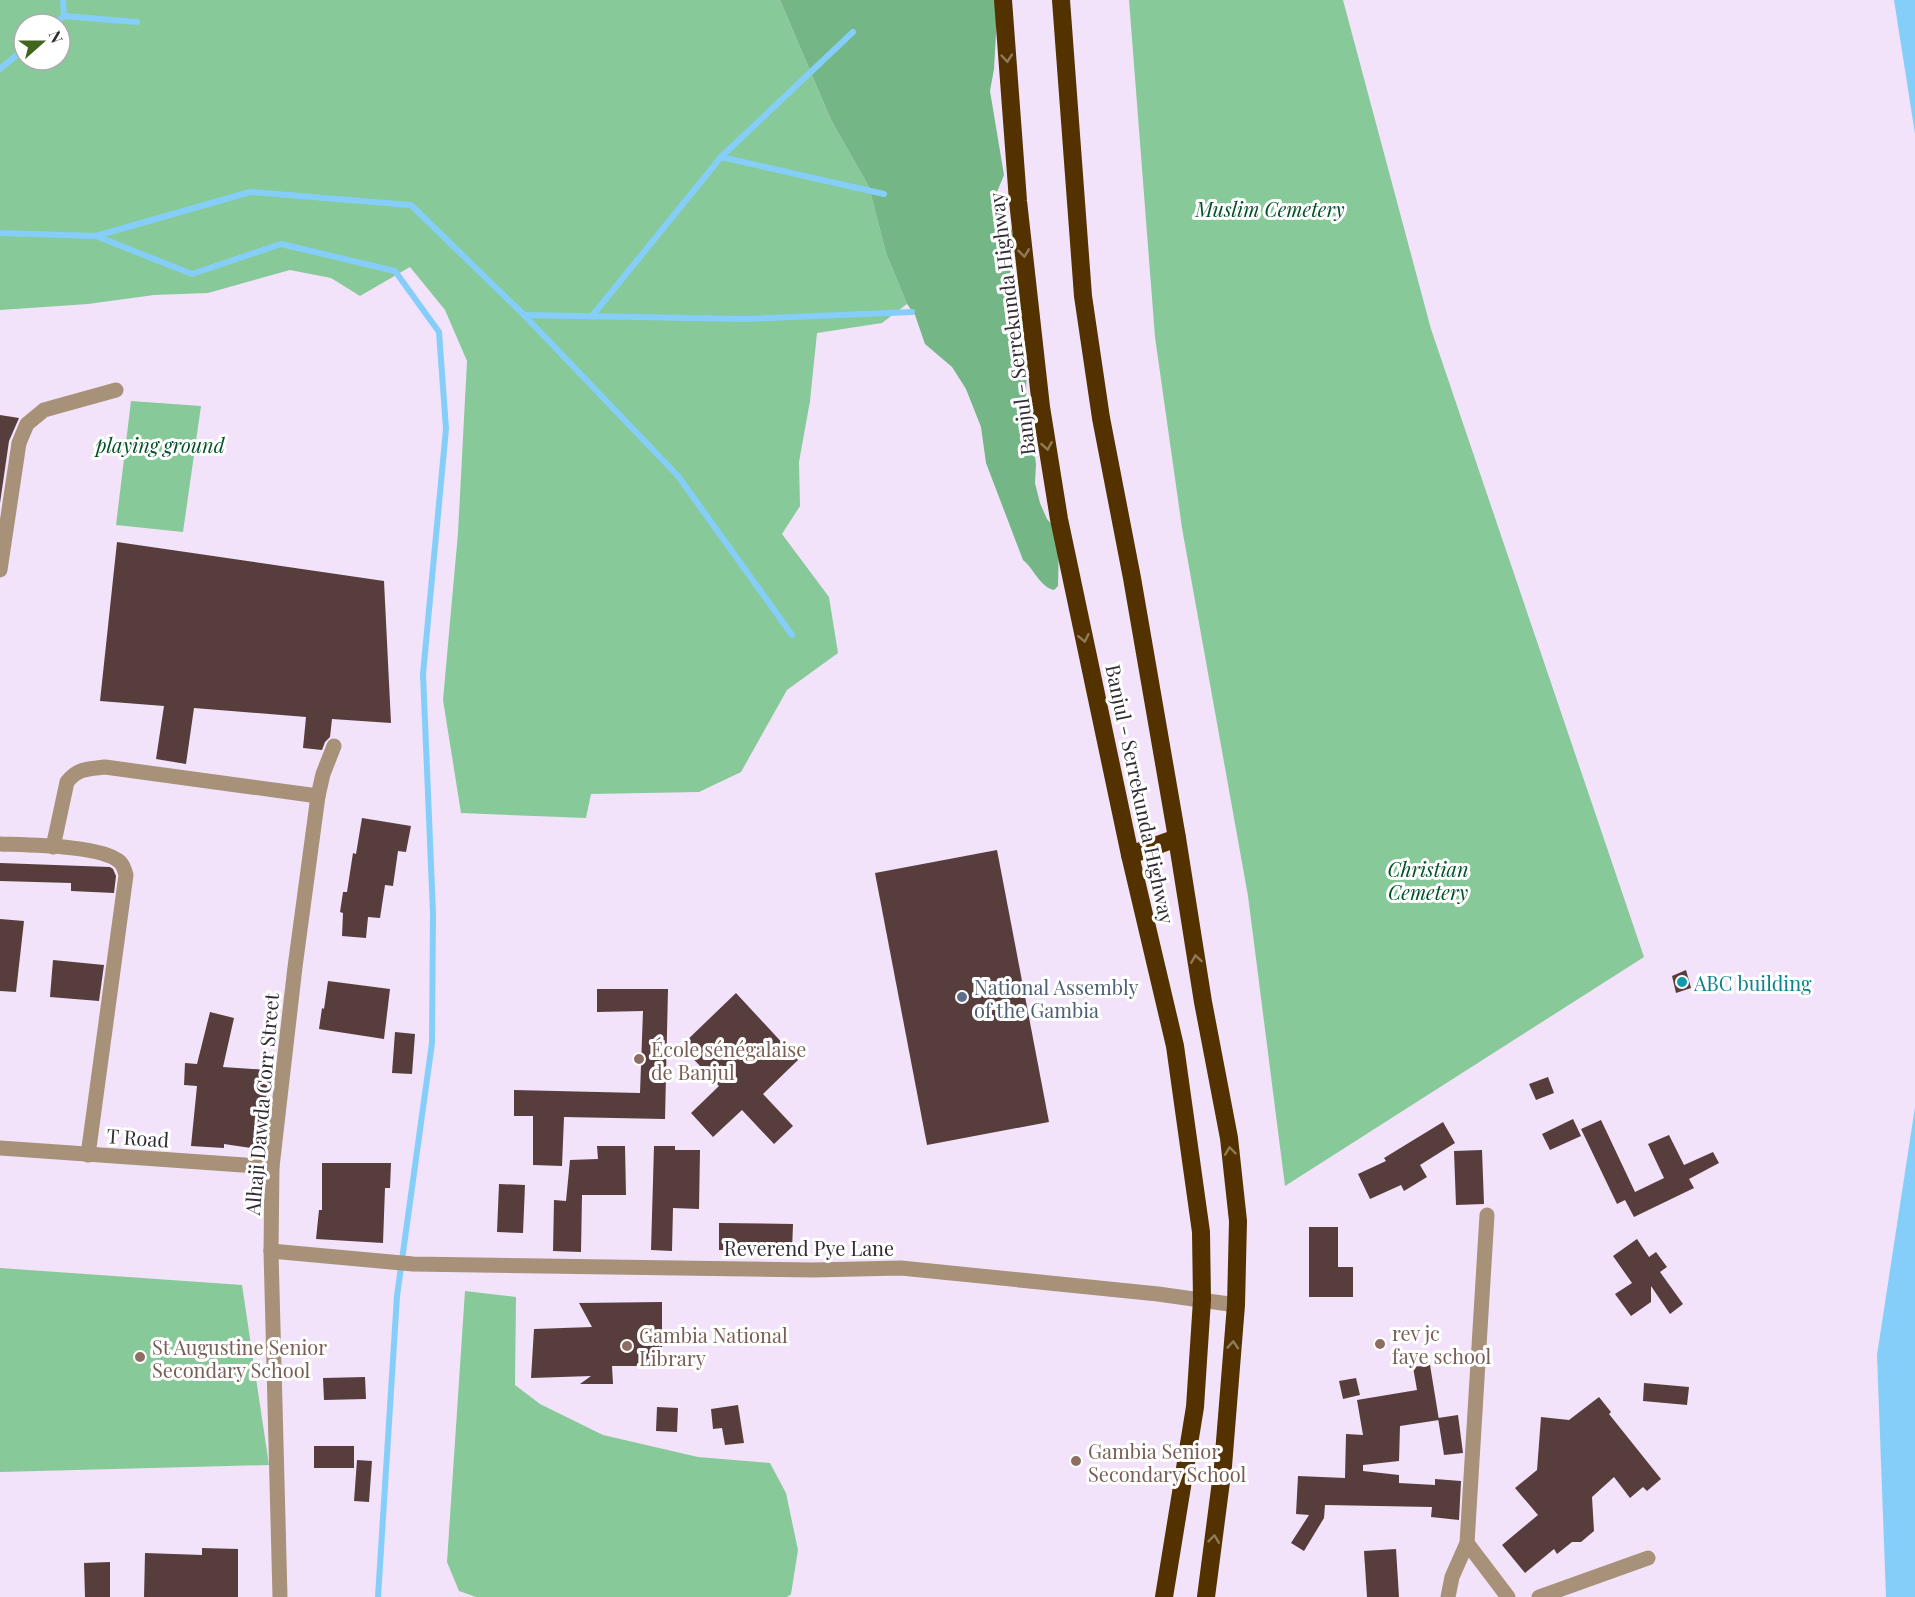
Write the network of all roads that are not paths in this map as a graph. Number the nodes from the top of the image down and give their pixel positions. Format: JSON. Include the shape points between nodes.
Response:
{"nodes":[{"id":1,"x":1003,"y":0,"type":"edge"},
{"id":2,"x":1061,"y":0,"type":"edge"},
{"id":3,"x":116,"y":390,"type":"dead end"},
{"id":4,"x":5,"y":507,"type":"edge"},
{"id":5,"x":0,"y":570,"type":"edge"},
{"id":6,"x":334,"y":746,"type":"dead end"},
{"id":7,"x":318,"y":796,"type":"junction"},
{"id":8,"x":1178,"y":838,"type":"junction"},
{"id":9,"x":0,"y":844,"type":"edge"},
{"id":10,"x":53,"y":847,"type":"junction"},
{"id":11,"x":1130,"y":855,"type":"junction"},
{"id":12,"x":0,"y":1148,"type":"edge"},
{"id":13,"x":88,"y":1155,"type":"junction"},
{"id":14,"x":272,"y":1167,"type":"junction"},
{"id":15,"x":1487,"y":1215,"type":"dead end"},
{"id":16,"x":271,"y":1251,"type":"junction"},
{"id":17,"x":1202,"y":1300,"type":"junction"},
{"id":18,"x":1236,"y":1305,"type":"junction"},
{"id":19,"x":1467,"y":1544,"type":"junction"},
{"id":20,"x":1648,"y":1558,"type":"dead end"},
{"id":21,"x":280,"y":1597,"type":"edge"},
{"id":22,"x":1164,"y":1597,"type":"edge"},
{"id":23,"x":1206,"y":1597,"type":"edge"},
{"id":24,"x":1448,"y":1597,"type":"edge"},
{"id":25,"x":1508,"y":1597,"type":"edge"},
{"id":26,"x":1539,"y":1597,"type":"edge"}],
"edges":[{"from":1,"to":11,"type":"highway","name":"Banjul - Serrekunda Highway","one_way":true,"via":[[1018,201],[1041,407],[1059,519]]},
{"from":2,"to":8,"type":"highway","name":"Banjul - Serrekunda Highway","via":[[1083,296],[1101,418]]},
{"from":3,"to":4,"type":"street","via":[[44,410],[27,424]]},
{"from":4,"to":5,"type":"street"},
{"from":6,"to":7,"type":"street","name":"Alhaji Dawda Corr Street"},
{"from":7,"to":10,"type":"street","via":[[105,767],[84,770],[73,774],[67,782]]},
{"from":7,"to":14,"type":"street","name":"Alhaji Dawda Corr Street"},
{"from":8,"to":11,"type":"highway"},
{"from":18,"to":8,"type":"highway","name":"Banjul - Serrekunda Highway","one_way":true,"via":[[1238,1221],[1230,1148]]},
{"from":9,"to":10,"type":"street"},
{"from":10,"to":13,"type":"street","via":[[105,854],[121,863],[126,875]]},
{"from":11,"to":17,"type":"highway","name":"Banjul - Serrekunda Highway","via":[[1175,1046],[1201,1232]]},
{"from":12,"to":13,"type":"street","name":"T Road"},
{"from":13,"to":14,"type":"street","name":"T Road"},
{"from":14,"to":16,"type":"street","name":"Alhaji Dawda Corr Street"},
{"from":15,"to":19,"type":"street"},
{"from":16,"to":17,"type":"street","name":"Reverend Pye Lane","via":[[413,1264],[901,1268]]},
{"from":16,"to":21,"type":"street","name":"Alhaji Dawda Corr Street"},
{"from":17,"to":18,"type":"street","name":"Reverend Pye Lane"},
{"from":17,"to":22,"type":"highway","name":"Banjul - Serrekunda Highway","via":[[1195,1407]]},
{"from":23,"to":18,"type":"highway","name":"Banjul - Serrekunda Highway","one_way":true,"via":[[1223,1466]]},
{"from":19,"to":24,"type":"street"},
{"from":19,"to":25,"type":"street"},
{"from":20,"to":26,"type":"street"}]}
